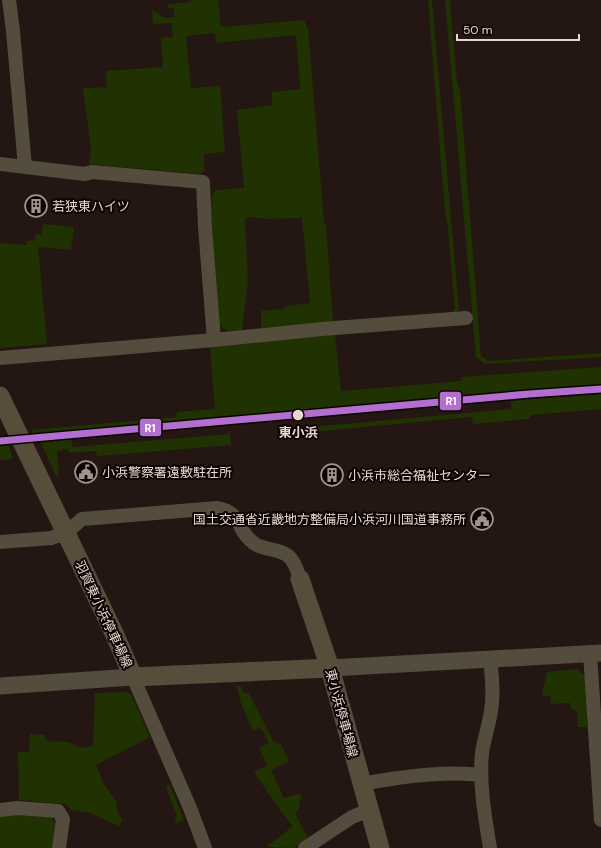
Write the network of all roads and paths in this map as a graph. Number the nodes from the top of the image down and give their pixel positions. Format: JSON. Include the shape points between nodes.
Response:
{"nodes":[{"id":1,"x":9,"y":0,"type":"edge"},
{"id":2,"x":0,"y":164,"type":"edge"},
{"id":3,"x":25,"y":167,"type":"junction"},
{"id":4,"x":466,"y":318,"type":"dead end"},
{"id":5,"x":214,"y":340,"type":"junction"},
{"id":6,"x":0,"y":358,"type":"edge"},
{"id":7,"x":0,"y":396,"type":"edge"},
{"id":8,"x":66,"y":533,"type":"junction"},
{"id":9,"x":0,"y":542,"type":"edge"},
{"id":10,"x":300,"y":579,"type":"joint"},
{"id":11,"x":596,"y":653,"type":"edge"},
{"id":12,"x":490,"y":659,"type":"junction"},
{"id":13,"x":330,"y":668,"type":"junction"},
{"id":14,"x":133,"y":677,"type":"junction"},
{"id":15,"x":0,"y":686,"type":"edge"},
{"id":16,"x":481,"y":775,"type":"junction"},
{"id":17,"x":362,"y":784,"type":"junction"},
{"id":18,"x":0,"y":810,"type":"edge"},
{"id":19,"x":369,"y":810,"type":"junction"},
{"id":20,"x":601,"y":820,"type":"edge"},
{"id":21,"x":59,"y":848,"type":"edge"},
{"id":22,"x":205,"y":848,"type":"edge"},
{"id":23,"x":305,"y":848,"type":"edge"},
{"id":24,"x":380,"y":848,"type":"edge"},
{"id":25,"x":490,"y":848,"type":"edge"}],
"edges":[{"from":1,"to":3,"type":"street"},
{"from":2,"to":3,"type":"street"},
{"from":3,"to":5,"type":"street","via":[[203,182]]},
{"from":4,"to":5,"type":"street"},
{"from":5,"to":6,"type":"street"},
{"from":7,"to":8,"type":"main road","name":"羽賀東小浜停車場線"},
{"from":8,"to":9,"type":"street","via":[[51,538]]},
{"from":8,"to":10,"type":"street","via":[[82,519],[217,508],[227,510],[235,516],[242,530],[256,544],[288,556]]},
{"from":8,"to":14,"type":"main road","name":"羽賀東小浜停車場線"},
{"from":10,"to":13,"type":"main road","name":"東小浜停車場線"},
{"from":11,"to":12,"type":"street"},
{"from":11,"to":20,"type":"street"},
{"from":12,"to":13,"type":"street"},
{"from":12,"to":16,"type":"street","via":[[491,711],[482,753]]},
{"from":13,"to":14,"type":"main road","name":"羽賀東小浜停車場線"},
{"from":13,"to":17,"type":"main road","name":"東小浜停車場線"},
{"from":14,"to":15,"type":"street"},
{"from":14,"to":22,"type":"street"},
{"from":16,"to":17,"type":"street","via":[[397,777]]},
{"from":16,"to":25,"type":"street"},
{"from":17,"to":19,"type":"main road","name":"東小浜停車場線"},
{"from":18,"to":21,"type":"street","via":[[17,808],[58,811],[63,819]]},
{"from":19,"to":23,"type":"street","via":[[352,817]]},
{"from":19,"to":24,"type":"main road","name":"東小浜停車場線"}]}
